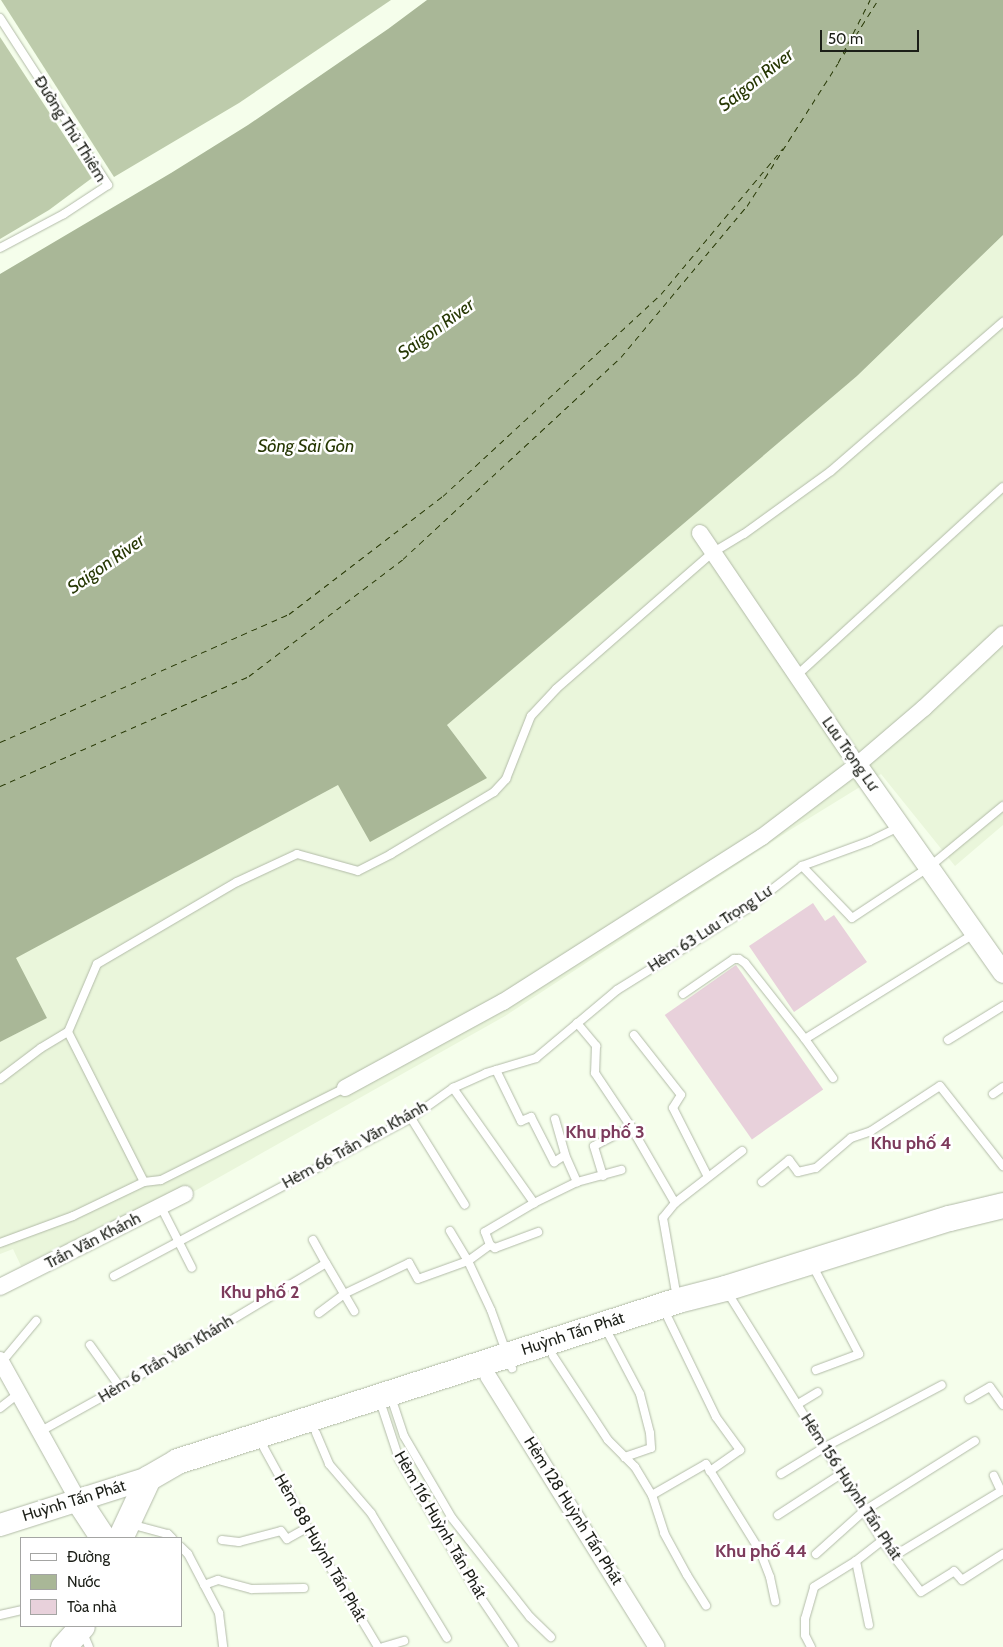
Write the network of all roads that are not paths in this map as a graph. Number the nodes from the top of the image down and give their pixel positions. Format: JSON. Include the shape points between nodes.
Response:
{"nodes":[{"id":1,"x":0,"y":18,"type":"edge"},
{"id":2,"x":0,"y":248,"type":"edge"},
{"id":3,"x":1003,"y":322,"type":"edge"},
{"id":4,"x":1003,"y":487,"type":"edge"},
{"id":5,"x":700,"y":533,"type":"dead end"},
{"id":6,"x":712,"y":552,"type":"junction"},
{"id":7,"x":1003,"y":634,"type":"edge"},
{"id":8,"x":796,"y":676,"type":"junction"},
{"id":9,"x":857,"y":766,"type":"junction"},
{"id":10,"x":1003,"y":806,"type":"edge"},
{"id":11,"x":900,"y":826,"type":"junction"},
{"id":12,"x":802,"y":866,"type":"junction"},
{"id":13,"x":929,"y":867,"type":"junction"},
{"id":14,"x":975,"y":933,"type":"junction"},
{"id":15,"x":1003,"y":973,"type":"edge"},
{"id":16,"x":683,"y":994,"type":"dead end"},
{"id":17,"x":1003,"y":1006,"type":"edge"},
{"id":18,"x":577,"y":1023,"type":"junction"},
{"id":19,"x":68,"y":1032,"type":"junction"},
{"id":20,"x":634,"y":1035,"type":"dead end"},
{"id":21,"x":805,"y":1039,"type":"junction"},
{"id":22,"x":948,"y":1040,"type":"dead end"},
{"id":23,"x":536,"y":1058,"type":"joint"},
{"id":24,"x":496,"y":1070,"type":"junction"},
{"id":25,"x":832,"y":1078,"type":"dead end"},
{"id":26,"x":0,"y":1079,"type":"edge"},
{"id":27,"x":1003,"y":1087,"type":"edge"},
{"id":28,"x":345,"y":1088,"type":"joint"},
{"id":29,"x":453,"y":1088,"type":"junction"},
{"id":30,"x":993,"y":1094,"type":"dead end"},
{"id":31,"x":411,"y":1118,"type":"junction"},
{"id":32,"x":555,"y":1119,"type":"dead end"},
{"id":33,"x":631,"y":1127,"type":"junction"},
{"id":34,"x":742,"y":1151,"type":"dead end"},
{"id":35,"x":565,"y":1156,"type":"junction"},
{"id":36,"x":1003,"y":1166,"type":"edge"},
{"id":37,"x":622,"y":1170,"type":"dead end"},
{"id":38,"x":603,"y":1176,"type":"junction"},
{"id":39,"x":708,"y":1177,"type":"junction"},
{"id":40,"x":144,"y":1182,"type":"junction"},
{"id":41,"x":576,"y":1182,"type":"junction"},
{"id":42,"x":762,"y":1182,"type":"dead end"},
{"id":43,"x":185,"y":1194,"type":"dead end"},
{"id":44,"x":534,"y":1203,"type":"junction"},
{"id":45,"x":676,"y":1203,"type":"junction"},
{"id":46,"x":465,"y":1205,"type":"dead end"},
{"id":47,"x":1003,"y":1205,"type":"edge"},
{"id":48,"x":161,"y":1206,"type":"junction"},
{"id":49,"x":1003,"y":1219,"type":"edge"},
{"id":50,"x":450,"y":1231,"type":"dead end"},
{"id":51,"x":538,"y":1232,"type":"dead end"},
{"id":52,"x":313,"y":1240,"type":"dead end"},
{"id":53,"x":178,"y":1241,"type":"junction"},
{"id":54,"x":0,"y":1242,"type":"edge"},
{"id":55,"x":490,"y":1245,"type":"junction"},
{"id":56,"x":468,"y":1261,"type":"junction"},
{"id":57,"x":326,"y":1263,"type":"junction"},
{"id":58,"x":192,"y":1268,"type":"dead end"},
{"id":59,"x":816,"y":1272,"type":"junction"},
{"id":60,"x":114,"y":1276,"type":"dead end"},
{"id":61,"x":0,"y":1287,"type":"edge"},
{"id":62,"x":728,"y":1293,"type":"junction"},
{"id":63,"x":344,"y":1294,"type":"junction"},
{"id":64,"x":673,"y":1309,"type":"junction"},
{"id":65,"x":354,"y":1311,"type":"dead end"},
{"id":66,"x":319,"y":1312,"type":"dead end"},
{"id":67,"x":36,"y":1321,"type":"dead end"},
{"id":68,"x":610,"y":1337,"type":"junction"},
{"id":69,"x":90,"y":1345,"type":"dead end"},
{"id":70,"x":525,"y":1358,"type":"junction"},
{"id":71,"x":2,"y":1367,"type":"edge"},
{"id":72,"x":816,"y":1370,"type":"dead end"},
{"id":73,"x":488,"y":1376,"type":"junction"},
{"id":74,"x":942,"y":1385,"type":"dead end"},
{"id":75,"x":120,"y":1387,"type":"junction"},
{"id":76,"x":818,"y":1392,"type":"dead end"},
{"id":77,"x":18,"y":1394,"type":"junction"},
{"id":78,"x":969,"y":1399,"type":"dead end"},
{"id":79,"x":386,"y":1401,"type":"junction"},
{"id":80,"x":798,"y":1404,"type":"junction"},
{"id":81,"x":1003,"y":1405,"type":"edge"},
{"id":82,"x":0,"y":1408,"type":"edge"},
{"id":83,"x":41,"y":1431,"type":"junction"},
{"id":84,"x":316,"y":1433,"type":"junction"},
{"id":85,"x":976,"y":1441,"type":"dead end"},
{"id":86,"x":826,"y":1447,"type":"junction"},
{"id":87,"x":264,"y":1448,"type":"junction"},
{"id":88,"x":624,"y":1456,"type":"junction"},
{"id":89,"x":710,"y":1471,"type":"junction"},
{"id":90,"x":781,"y":1474,"type":"dead end"},
{"id":91,"x":841,"y":1474,"type":"junction"},
{"id":92,"x":994,"y":1476,"type":"dead end"},
{"id":93,"x":148,"y":1478,"type":"junction"},
{"id":94,"x":652,"y":1495,"type":"junction"},
{"id":95,"x":78,"y":1500,"type":"junction"},
{"id":96,"x":864,"y":1511,"type":"junction"},
{"id":97,"x":778,"y":1516,"type":"dead end"},
{"id":98,"x":0,"y":1525,"type":"edge"},
{"id":99,"x":307,"y":1528,"type":"junction"},
{"id":100,"x":123,"y":1530,"type":"edge"},
{"id":101,"x":102,"y":1537,"type":"edge"},
{"id":102,"x":171,"y":1537,"type":"edge"},
{"id":103,"x":222,"y":1540,"type":"dead end"},
{"id":104,"x":882,"y":1541,"type":"junction"},
{"id":105,"x":182,"y":1548,"type":"edge"},
{"id":106,"x":816,"y":1554,"type":"dead end"},
{"id":107,"x":1003,"y":1554,"type":"edge"},
{"id":108,"x":894,"y":1556,"type":"junction"},
{"id":109,"x":856,"y":1562,"type":"junction"},
{"id":110,"x":204,"y":1585,"type":"junction"},
{"id":111,"x":304,"y":1588,"type":"dead end"},
{"id":112,"x":775,"y":1601,"type":"dead end"},
{"id":113,"x":706,"y":1605,"type":"dead end"},
{"id":114,"x":20,"y":1610,"type":"edge"},
{"id":115,"x":0,"y":1615,"type":"edge"},
{"id":116,"x":869,"y":1625,"type":"dead end"},
{"id":117,"x":84,"y":1634,"type":"edge"},
{"id":118,"x":551,"y":1637,"type":"dead end"},
{"id":119,"x":447,"y":1638,"type":"dead end"},
{"id":120,"x":404,"y":1641,"type":"dead end"},
{"id":121,"x":62,"y":1647,"type":"edge"},
{"id":122,"x":223,"y":1647,"type":"edge"},
{"id":123,"x":378,"y":1647,"type":"edge"},
{"id":124,"x":383,"y":1647,"type":"edge"},
{"id":125,"x":514,"y":1647,"type":"edge"},
{"id":126,"x":657,"y":1647,"type":"edge"},
{"id":127,"x":811,"y":1647,"type":"edge"}],
"edges":[{"from":1,"to":2,"type":"lane","name":"Đường Thủ Thiêm","via":[[108,185],[64,214]]},
{"from":3,"to":6,"type":"lane","via":[[831,471],[744,534]]},
{"from":4,"to":8,"type":"lane"},
{"from":5,"to":6,"type":"street","name":"Lưu Trọng Lư"},
{"from":6,"to":8,"type":"street","name":"Lưu Trọng Lư"},
{"from":6,"to":19,"type":"lane","via":[[556,689],[531,716],[506,779],[494,792],[358,871],[297,854],[237,882],[97,964]]},
{"from":7,"to":9,"type":"street"},
{"from":8,"to":9,"type":"street","name":"Lưu Trọng Lư"},
{"from":9,"to":11,"type":"street","name":"Lưu Trọng Lư"},
{"from":9,"to":28,"type":"street","via":[[762,837],[503,1002]]},
{"from":10,"to":13,"type":"lane"},
{"from":11,"to":12,"type":"lane","name":"Hẻm 63 Lưu Trọng Lư","via":[[870,841]]},
{"from":11,"to":13,"type":"street","name":"Lưu Trọng Lư"},
{"from":12,"to":13,"type":"lane","via":[[852,918]]},
{"from":12,"to":18,"type":"lane","name":"Hẻm 63 Lưu Trọng Lư","via":[[747,908],[617,990]]},
{"from":13,"to":14,"type":"street","name":"Lưu Trọng Lư"},
{"from":14,"to":15,"type":"street","name":"Lưu Trọng Lư"},
{"from":14,"to":21,"type":"lane"},
{"from":16,"to":21,"type":"lane","via":[[734,959],[739,959]]},
{"from":17,"to":22,"type":"lane"},
{"from":18,"to":23,"type":"lane","name":"Hẻm 63 Lưu Trọng Lư"},
{"from":18,"to":33,"type":"lane","via":[[596,1046],[595,1073]]},
{"from":19,"to":26,"type":"lane"},
{"from":19,"to":40,"type":"lane"},
{"from":20,"to":39,"type":"lane","via":[[681,1095],[673,1108]]},
{"from":21,"to":25,"type":"lane"},
{"from":23,"to":24,"type":"lane","name":"Hẻm 66 Trần Văn Khánh"},
{"from":24,"to":29,"type":"lane","name":"Hẻm 66 Trần Văn Khánh"},
{"from":24,"to":35,"type":"lane","via":[[521,1121],[531,1117],[554,1162]]},
{"from":27,"to":30,"type":"lane"},
{"from":28,"to":40,"type":"lane","via":[[160,1180]]},
{"from":29,"to":31,"type":"lane","name":"Hẻm 66 Trần Văn Khánh"},
{"from":29,"to":44,"type":"lane"},
{"from":31,"to":46,"type":"lane"},
{"from":31,"to":53,"type":"lane","name":"Hẻm 66 Trần Văn Khánh"},
{"from":32,"to":35,"type":"lane"},
{"from":33,"to":38,"type":"lane","via":[[594,1146]]},
{"from":33,"to":45,"type":"lane"},
{"from":34,"to":39,"type":"lane"},
{"from":35,"to":41,"type":"lane"},
{"from":36,"to":42,"type":"lane","via":[[940,1086],[871,1131],[851,1138],[816,1168],[798,1172],[789,1160]]},
{"from":37,"to":38,"type":"lane"},
{"from":38,"to":41,"type":"lane"},
{"from":39,"to":45,"type":"lane"},
{"from":40,"to":54,"type":"lane","via":[[73,1216]]},
{"from":41,"to":44,"type":"lane"},
{"from":43,"to":48,"type":"street","name":"Trần Văn Khánh"},
{"from":44,"to":55,"type":"lane","via":[[485,1232]]},
{"from":45,"to":64,"type":"lane","via":[[663,1218]]},
{"from":47,"to":62,"type":"main road","name":"Huỳnh Tấn Phát","via":[[950,1218]]},
{"from":48,"to":53,"type":"lane"},
{"from":48,"to":61,"type":"street","name":"Trần Văn Khánh"},
{"from":49,"to":59,"type":"main road","name":"Huỳnh Tấn Phát","via":[[950,1231]]},
{"from":50,"to":56,"type":"lane"},
{"from":51,"to":55,"type":"lane","via":[[495,1248]]},
{"from":52,"to":57,"type":"lane"},
{"from":53,"to":58,"type":"lane"},
{"from":53,"to":60,"type":"lane","name":"Hẻm 66 Trần Văn Khánh"},
{"from":55,"to":56,"type":"lane"},
{"from":56,"to":63,"type":"lane","via":[[418,1279],[409,1263]]},
{"from":56,"to":70,"type":"lane","via":[[491,1310]]},
{"from":57,"to":63,"type":"lane"},
{"from":57,"to":75,"type":"lane","name":"Hẻm 6 Trần Văn Khánh"},
{"from":59,"to":62,"type":"main road","name":"Huỳnh Tấn Phát"},
{"from":59,"to":72,"type":"lane","via":[[859,1354]]},
{"from":62,"to":64,"type":"main road","name":"Huỳnh Tấn Phát"},
{"from":62,"to":80,"type":"lane","name":"Hẻm 156 Huỳnh Tấn Phát"},
{"from":63,"to":65,"type":"lane"},
{"from":63,"to":66,"type":"lane"},
{"from":64,"to":68,"type":"main road","name":"Huỳnh Tấn Phát"},
{"from":64,"to":70,"type":"main road","name":"Huỳnh Tấn Phát"},
{"from":64,"to":89,"type":"lane","via":[[716,1417],[740,1450]]},
{"from":67,"to":71,"type":"lane"},
{"from":68,"to":70,"type":"main road","name":"Huỳnh Tấn Phát"},
{"from":68,"to":88,"type":"lane","via":[[640,1394],[650,1432],[650,1448]]},
{"from":69,"to":75,"type":"lane"},
{"from":70,"to":73,"type":"main road","name":"Huỳnh Tấn Phát"},
{"from":70,"to":79,"type":"main road","name":"Huỳnh Tấn Phát"},
{"from":70,"to":88,"type":"lane"},
{"from":71,"to":77,"type":"street"},
{"from":73,"to":79,"type":"main road","name":"Huỳnh Tấn Phát"},
{"from":73,"to":126,"type":"street","name":"Hẻm 128 Huỳnh Tấn Phát"},
{"from":74,"to":86,"type":"lane"},
{"from":75,"to":83,"type":"lane","name":"Hẻm 6 Trần Văn Khánh"},
{"from":76,"to":80,"type":"lane"},
{"from":77,"to":82,"type":"lane"},
{"from":77,"to":83,"type":"street"},
{"from":78,"to":81,"type":"lane","via":[[990,1387]]},
{"from":79,"to":84,"type":"main road","name":"Huỳnh Tấn Phát"},
{"from":79,"to":93,"type":"main road","name":"Huỳnh Tấn Phát","via":[[177,1461]]},
{"from":79,"to":118,"type":"lane","via":[[452,1518],[530,1617]]},
{"from":79,"to":125,"type":"lane","name":"Hẻm 116 Huỳnh Tấn Phát","via":[[400,1458],[473,1586]]},
{"from":80,"to":86,"type":"lane","name":"Hẻm 156 Huỳnh Tấn Phát"},
{"from":83,"to":95,"type":"street"},
{"from":84,"to":87,"type":"main road","name":"Huỳnh Tấn Phát"},
{"from":84,"to":119,"type":"lane","via":[[329,1464],[371,1513]]},
{"from":85,"to":96,"type":"lane"},
{"from":86,"to":90,"type":"lane"},
{"from":86,"to":91,"type":"lane","name":"Hẻm 156 Huỳnh Tấn Phát"},
{"from":87,"to":93,"type":"main road","name":"Huỳnh Tấn Phát","via":[[181,1475]]},
{"from":87,"to":99,"type":"lane","name":"Hẻm 88 Huỳnh Tấn Phát"},
{"from":88,"to":94,"type":"lane","via":[[635,1467]]},
{"from":89,"to":94,"type":"lane","via":[[706,1464]]},
{"from":89,"to":112,"type":"lane","via":[[760,1551]]},
{"from":91,"to":96,"type":"lane","name":"Hẻm 156 Huỳnh Tấn Phát"},
{"from":91,"to":97,"type":"lane"},
{"from":92,"to":108,"type":"lane","via":[[1001,1491]]},
{"from":93,"to":95,"type":"main road","name":"Huỳnh Tấn Phát"},
{"from":93,"to":100,"type":"main road"},
{"from":94,"to":113,"type":"lane","via":[[664,1533]]},
{"from":95,"to":98,"type":"main road","name":"Huỳnh Tấn Phát"},
{"from":95,"to":101,"type":"main road"},
{"from":96,"to":104,"type":"lane","name":"Hẻm 156 Huỳnh Tấn Phát"},
{"from":96,"to":106,"type":"lane"},
{"from":99,"to":103,"type":"lane","via":[[287,1539],[281,1530],[239,1542]]},
{"from":99,"to":123,"type":"lane","name":"Hẻm 88 Huỳnh Tấn Phát"},
{"from":100,"to":102,"type":"lane","via":[[168,1534]]},
{"from":104,"to":108,"type":"lane","name":"Hẻm 156 Huỳnh Tấn Phát"},
{"from":104,"to":109,"type":"lane"},
{"from":105,"to":110,"type":"lane"},
{"from":107,"to":108,"type":"lane","name":"Hẻm 156 Huỳnh Tấn Phát","via":[[962,1580],[954,1571],[921,1592]]},
{"from":109,"to":116,"type":"lane"},
{"from":109,"to":127,"type":"lane","via":[[814,1587],[805,1619]]},
{"from":110,"to":111,"type":"lane","via":[[218,1580],[252,1589]]},
{"from":110,"to":122,"type":"lane","via":[[219,1613]]},
{"from":114,"to":115,"type":"lane"},
{"from":117,"to":121,"type":"main road"},
{"from":120,"to":124,"type":"lane"}]}
